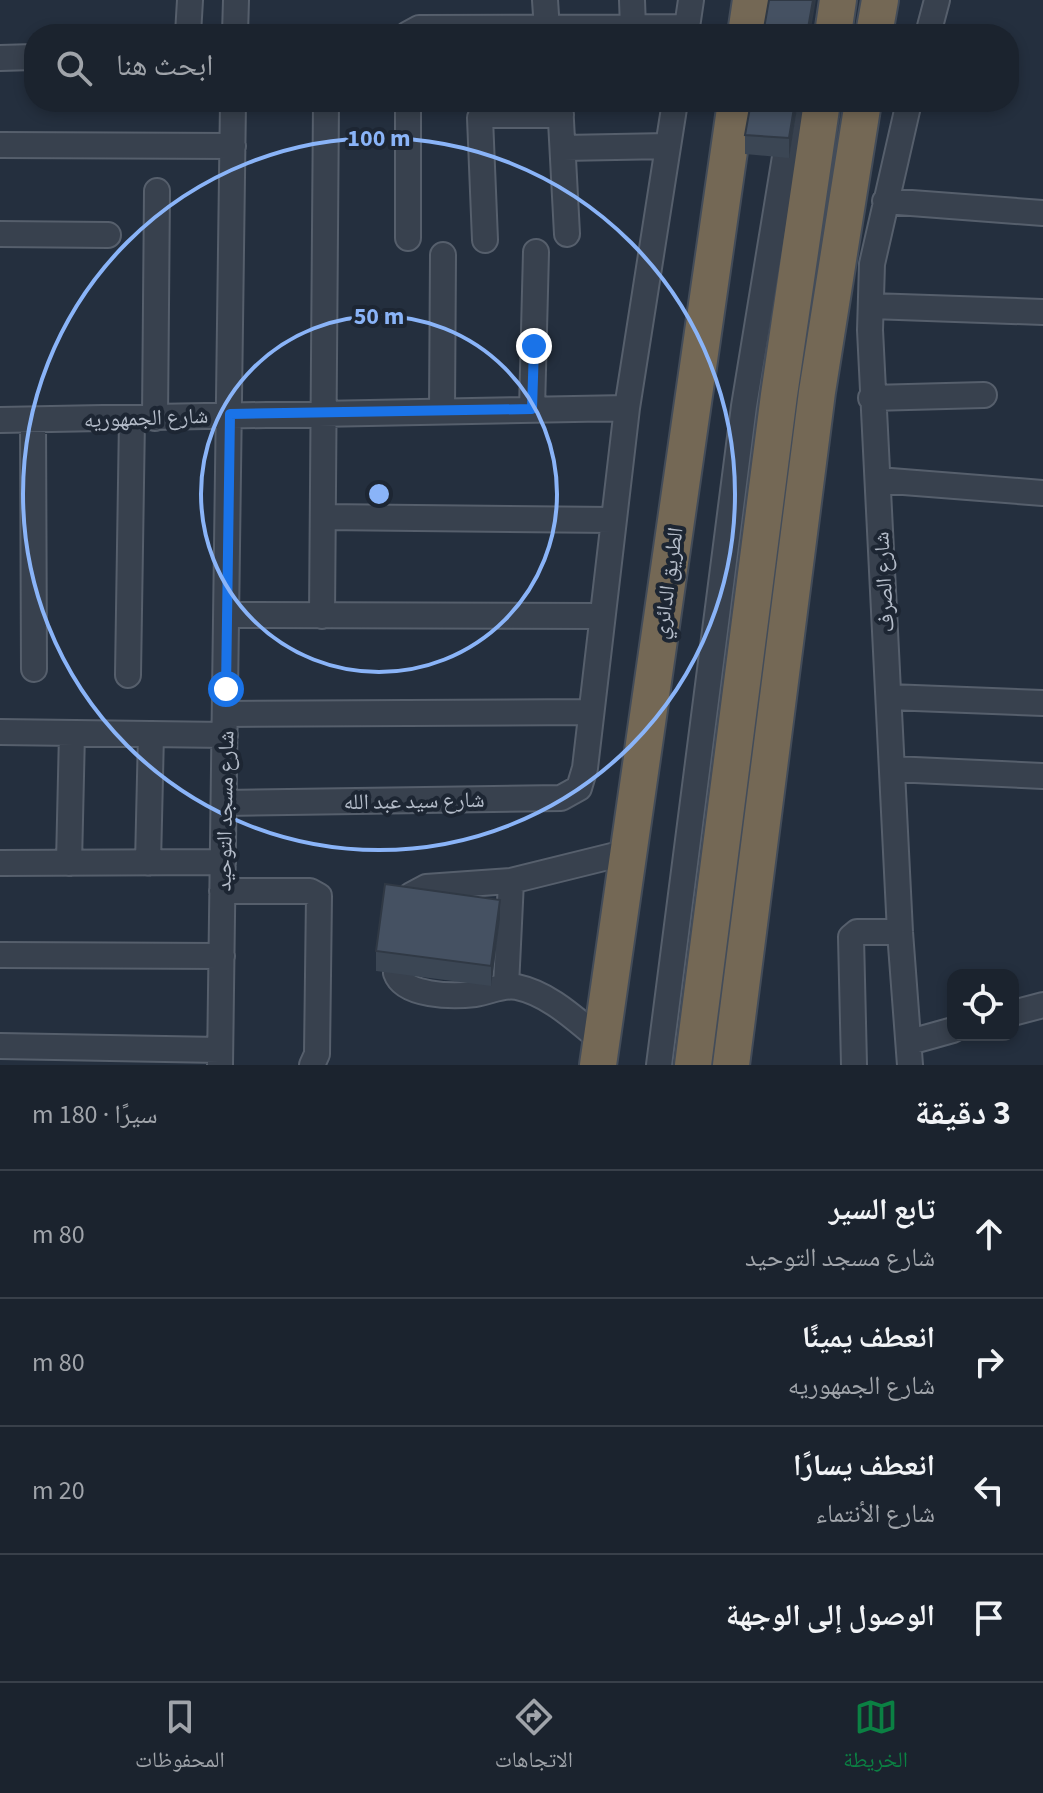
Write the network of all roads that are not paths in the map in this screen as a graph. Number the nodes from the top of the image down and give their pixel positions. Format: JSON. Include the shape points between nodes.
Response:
{"nodes":[{"id":1,"x":190,"y":0,"type":"edge"},
{"id":2,"x":236,"y":0,"type":"edge"},
{"id":3,"x":545,"y":0,"type":"edge"},
{"id":4,"x":632,"y":0,"type":"edge"},
{"id":5,"x":691,"y":0,"type":"edge"},
{"id":6,"x":751,"y":0,"type":"edge"},
{"id":7,"x":838,"y":0,"type":"edge"},
{"id":8,"x":880,"y":0,"type":"edge"},
{"id":9,"x":937,"y":0,"type":"edge"},
{"id":10,"x":189,"y":24,"type":"edge"},
{"id":11,"x":235,"y":24,"type":"edge"},
{"id":12,"x":551,"y":24,"type":"edge"},
{"id":13,"x":633,"y":24,"type":"edge"},
{"id":14,"x":687,"y":24,"type":"edge"},
{"id":15,"x":747,"y":24,"type":"edge"},
{"id":16,"x":834,"y":24,"type":"edge"},
{"id":17,"x":876,"y":24,"type":"edge"},
{"id":18,"x":931,"y":24,"type":"edge"},
{"id":19,"x":24,"y":57,"type":"edge"},
{"id":20,"x":0,"y":58,"type":"edge"},
{"id":21,"x":233,"y":112,"type":"edge"},
{"id":22,"x":326,"y":112,"type":"edge"},
{"id":23,"x":408,"y":112,"type":"edge"},
{"id":24,"x":522,"y":112,"type":"edge"},
{"id":25,"x":560,"y":112,"type":"edge"},
{"id":26,"x":673,"y":112,"type":"edge"},
{"id":27,"x":735,"y":112,"type":"edge"},
{"id":28,"x":792,"y":112,"type":"edge"},
{"id":29,"x":821,"y":112,"type":"edge"},
{"id":30,"x":861,"y":112,"type":"edge"},
{"id":31,"x":907,"y":112,"type":"edge"},
{"id":32,"x":0,"y":145,"type":"edge"},
{"id":33,"x":233,"y":146,"type":"junction"},
{"id":34,"x":668,"y":146,"type":"junction"},
{"id":35,"x":563,"y":148,"type":"junction"},
{"id":36,"x":157,"y":191,"type":"dead end"},
{"id":37,"x":885,"y":201,"type":"junction"},
{"id":38,"x":1043,"y":213,"type":"edge"},
{"id":39,"x":0,"y":234,"type":"edge"},
{"id":40,"x":567,"y":234,"type":"dead end"},
{"id":41,"x":108,"y":235,"type":"dead end"},
{"id":42,"x":408,"y":238,"type":"dead end"},
{"id":43,"x":485,"y":240,"type":"dead end"},
{"id":44,"x":536,"y":252,"type":"dead end"},
{"id":45,"x":443,"y":255,"type":"dead end"},
{"id":46,"x":871,"y":306,"type":"junction"},
{"id":47,"x":1043,"y":312,"type":"edge"},
{"id":48,"x":984,"y":395,"type":"dead end"},
{"id":49,"x":871,"y":398,"type":"junction"},
{"id":50,"x":627,"y":408,"type":"junction"},
{"id":51,"x":442,"y":409,"type":"junction"},
{"id":52,"x":532,"y":409,"type":"junction"},
{"id":53,"x":325,"y":411,"type":"junction"},
{"id":54,"x":230,"y":414,"type":"junction"},
{"id":55,"x":144,"y":419,"type":"junction"},
{"id":56,"x":0,"y":420,"type":"edge"},
{"id":57,"x":33,"y":420,"type":"junction"},
{"id":58,"x":878,"y":480,"type":"junction"},
{"id":59,"x":1043,"y":493,"type":"edge"},
{"id":60,"x":323,"y":517,"type":"junction"},
{"id":61,"x":613,"y":520,"type":"junction"},
{"id":62,"x":227,"y":615,"type":"junction"},
{"id":63,"x":322,"y":616,"type":"junction"},
{"id":64,"x":601,"y":616,"type":"junction"},
{"id":65,"x":34,"y":669,"type":"dead end"},
{"id":66,"x":128,"y":675,"type":"dead end"},
{"id":67,"x":889,"y":697,"type":"junction"},
{"id":68,"x":1043,"y":703,"type":"edge"},
{"id":69,"x":589,"y":712,"type":"junction"},
{"id":70,"x":225,"y":725,"type":"junction"},
{"id":71,"x":0,"y":732,"type":"edge"},
{"id":72,"x":72,"y":733,"type":"junction"},
{"id":73,"x":151,"y":734,"type":"junction"},
{"id":74,"x":893,"y":769,"type":"junction"},
{"id":75,"x":1043,"y":776,"type":"edge"},
{"id":76,"x":224,"y":803,"type":"junction"},
{"id":77,"x":628,"y":852,"type":"junction"},
{"id":78,"x":223,"y":862,"type":"junction"},
{"id":79,"x":0,"y":863,"type":"edge"},
{"id":80,"x":69,"y":863,"type":"junction"},
{"id":81,"x":148,"y":863,"type":"junction"},
{"id":82,"x":511,"y":881,"type":"junction"},
{"id":83,"x":222,"y":891,"type":"junction"},
{"id":84,"x":404,"y":906,"type":"edge"},
{"id":85,"x":900,"y":932,"type":"junction"},
{"id":86,"x":0,"y":955,"type":"edge"},
{"id":87,"x":222,"y":956,"type":"junction"},
{"id":88,"x":396,"y":973,"type":"edge"},
{"id":89,"x":506,"y":986,"type":"junction"},
{"id":90,"x":1043,"y":1005,"type":"edge"},
{"id":91,"x":1019,"y":1011,"type":"edge"},
{"id":92,"x":947,"y":1033,"type":"edge"},
{"id":93,"x":0,"y":1046,"type":"edge"},
{"id":94,"x":600,"y":1053,"type":"edge"},
{"id":95,"x":910,"y":1053,"type":"edge"},
{"id":96,"x":75,"y":1056,"type":"edge"},
{"id":97,"x":220,"y":1057,"type":"edge"},
{"id":98,"x":312,"y":1065,"type":"edge"},
{"id":99,"x":659,"y":1065,"type":"edge"},
{"id":100,"x":693,"y":1065,"type":"edge"},
{"id":101,"x":731,"y":1065,"type":"edge"},
{"id":102,"x":854,"y":1065,"type":"edge"}],
"edges":[{"from":1,"to":10,"type":"street"},
{"from":2,"to":11,"type":"street"},
{"from":3,"to":12,"type":"street"},
{"from":4,"to":13,"type":"street"},
{"from":5,"to":14,"type":"street"},
{"from":6,"to":15,"type":"highway"},
{"from":7,"to":16,"type":"highway"},
{"from":8,"to":17,"type":"highway"},
{"from":9,"to":18,"type":"street"},
{"from":19,"to":20,"type":"street"},
{"from":21,"to":33,"type":"street","name":"شارع مسجد التوحيد"},
{"from":22,"to":53,"type":"street"},
{"from":23,"to":42,"type":"street"},
{"from":24,"to":43,"type":"street","via":[[480,118]]},
{"from":25,"to":35,"type":"street"},
{"from":26,"to":34,"type":"street"},
{"from":27,"to":77,"type":"highway","name":"الطريق الدائري"},
{"from":28,"to":99,"type":"street","via":[[744,406]]},
{"from":29,"to":100,"type":"highway"},
{"from":30,"to":101,"type":"highway","via":[[817,392]]},
{"from":31,"to":37,"type":"street","name":"شارع الصرف"},
{"from":32,"to":33,"type":"street"},
{"from":33,"to":54,"type":"street","name":"شارع مسجد التوحيد"},
{"from":34,"to":35,"type":"street"},
{"from":34,"to":50,"type":"street"},
{"from":35,"to":40,"type":"street"},
{"from":36,"to":55,"type":"street"},
{"from":37,"to":38,"type":"street"},
{"from":37,"to":46,"type":"street","name":"شارع الصرف","via":[[872,264]]},
{"from":39,"to":41,"type":"street"},
{"from":44,"to":52,"type":"street"},
{"from":45,"to":51,"type":"street"},
{"from":46,"to":47,"type":"street"},
{"from":46,"to":49,"type":"street","name":"شارع الصرف"},
{"from":48,"to":49,"type":"street"},
{"from":49,"to":58,"type":"street","name":"شارع الصرف"},
{"from":50,"to":52,"type":"street","name":"شارع الجمهوريه"},
{"from":50,"to":61,"type":"street"},
{"from":51,"to":52,"type":"street","name":"شارع الجمهوريه"},
{"from":51,"to":53,"type":"street","name":"شارع الجمهوريه"},
{"from":53,"to":54,"type":"street","name":"شارع الجمهوريه"},
{"from":53,"to":60,"type":"street"},
{"from":54,"to":55,"type":"street","name":"شارع الجمهوريه"},
{"from":54,"to":62,"type":"street","name":"شارع مسجد التوحيد"},
{"from":55,"to":57,"type":"street","name":"شارع الجمهوريه"},
{"from":55,"to":66,"type":"street"},
{"from":56,"to":57,"type":"street","name":"شارع الجمهوريه"},
{"from":57,"to":65,"type":"street"},
{"from":58,"to":59,"type":"street"},
{"from":58,"to":67,"type":"street","name":"شارع الصرف"},
{"from":60,"to":61,"type":"street"},
{"from":60,"to":63,"type":"street"},
{"from":61,"to":64,"type":"street"},
{"from":62,"to":63,"type":"street"},
{"from":62,"to":70,"type":"street","name":"شارع مسجد التوحيد"},
{"from":63,"to":64,"type":"street"},
{"from":64,"to":69,"type":"street"},
{"from":67,"to":68,"type":"street"},
{"from":67,"to":74,"type":"street","name":"شارع الصرف"},
{"from":69,"to":70,"type":"street"},
{"from":69,"to":76,"type":"street","name":"شارع سيد عبد الله","via":[[579,788],[561,798]]},
{"from":70,"to":73,"type":"street"},
{"from":70,"to":76,"type":"street","name":"شارع مسجد التوحيد"},
{"from":71,"to":72,"type":"street"},
{"from":72,"to":73,"type":"street"},
{"from":72,"to":80,"type":"street"},
{"from":73,"to":81,"type":"street"},
{"from":74,"to":75,"type":"street"},
{"from":74,"to":85,"type":"street","name":"شارع الصرف"},
{"from":76,"to":78,"type":"street","name":"شارع مسجد التوحيد"},
{"from":77,"to":82,"type":"street"},
{"from":77,"to":94,"type":"highway","name":"الطريق الدائري"},
{"from":78,"to":81,"type":"street"},
{"from":78,"to":83,"type":"street","name":"شارع مسجد التوحيد"},
{"from":79,"to":80,"type":"street"},
{"from":80,"to":81,"type":"street"},
{"from":82,"to":84,"type":"street","via":[[426,887]]},
{"from":82,"to":89,"type":"street"},
{"from":83,"to":87,"type":"street","name":"شارع مسجد التوحيد"},
{"from":83,"to":98,"type":"street","via":[[310,891],[319,896],[317,1054]]},
{"from":85,"to":95,"type":"street","name":"شارع الصرف"},
{"from":85,"to":102,"type":"street","via":[[857,932],[851,937]]},
{"from":86,"to":87,"type":"street"},
{"from":87,"to":97,"type":"street","name":"شارع مسجد التوحيد"},
{"from":88,"to":89,"type":"street","via":[[403,986],[414,990],[468,995]]},
{"from":89,"to":94,"type":"street","via":[[546,998]]},
{"from":90,"to":91,"type":"street"},
{"from":92,"to":95,"type":"street"},
{"from":93,"to":96,"type":"street"},
{"from":96,"to":97,"type":"street"}]}
